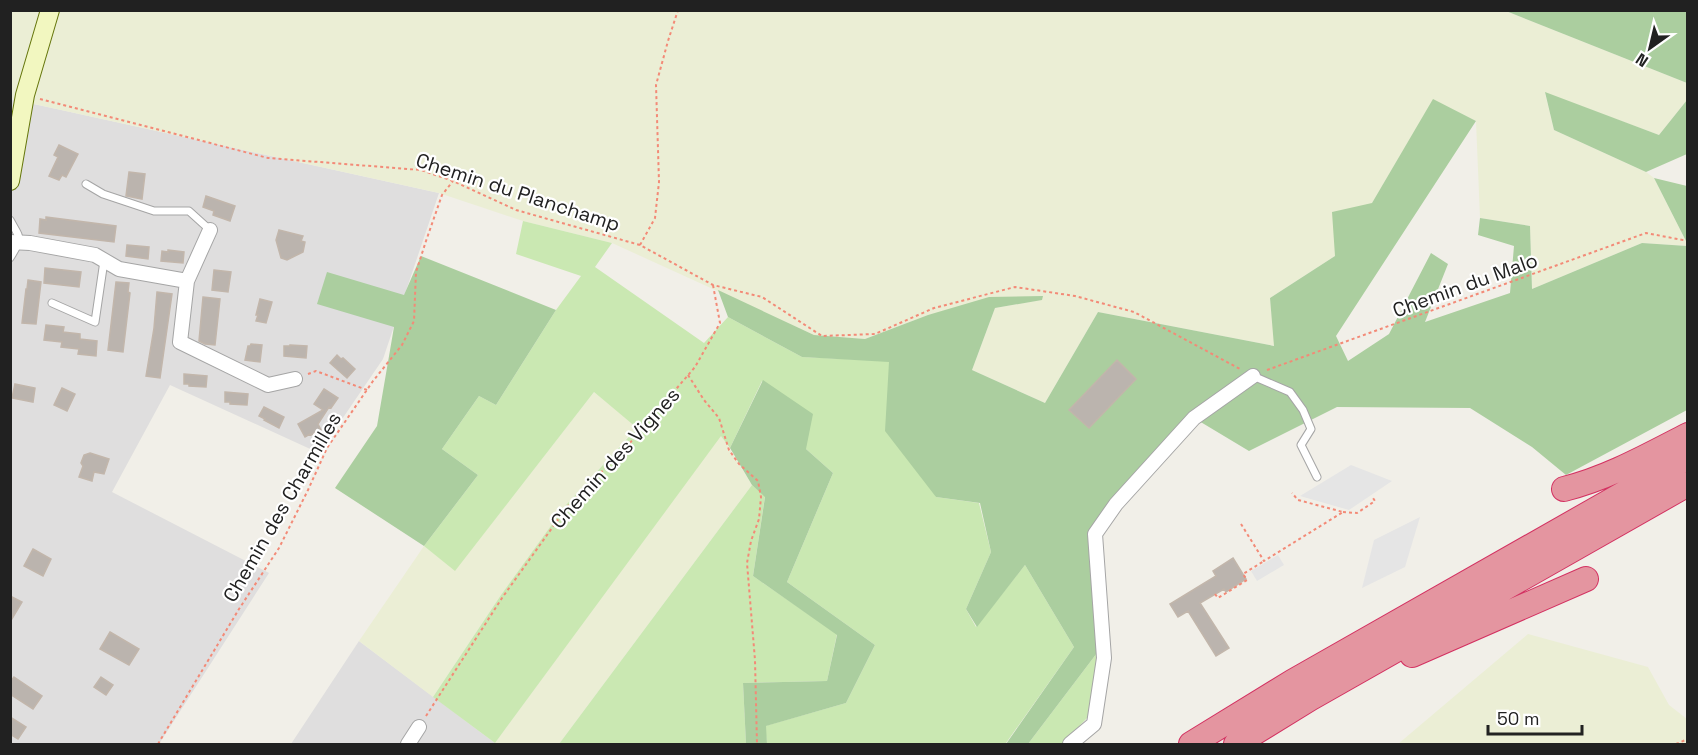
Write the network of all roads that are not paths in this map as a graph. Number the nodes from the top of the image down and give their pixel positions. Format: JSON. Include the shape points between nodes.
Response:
{"nodes":[{"id":1,"x":50,"y":10,"type":"edge"},
{"id":2,"x":13,"y":148,"type":"edge"},
{"id":3,"x":11,"y":177,"type":"edge"},
{"id":4,"x":86,"y":184,"type":"dead end"},
{"id":5,"x":10,"y":220,"type":"edge"},
{"id":6,"x":210,"y":230,"type":"joint"},
{"id":7,"x":18,"y":240,"type":"edge"},
{"id":8,"x":10,"y":258,"type":"edge"},
{"id":9,"x":104,"y":261,"type":"junction"},
{"id":10,"x":187,"y":281,"type":"junction"},
{"id":11,"x":52,"y":303,"type":"dead end"},
{"id":12,"x":1253,"y":376,"type":"joint"},
{"id":13,"x":295,"y":379,"type":"road end"},
{"id":14,"x":1688,"y":435,"type":"edge"},
{"id":15,"x":1688,"y":457,"type":"edge"},
{"id":16,"x":1317,"y":477,"type":"dead end"},
{"id":17,"x":1688,"y":484,"type":"edge"},
{"id":18,"x":1564,"y":489,"type":"dead end"},
{"id":19,"x":1586,"y":579,"type":"dead end"},
{"id":20,"x":1311,"y":698,"type":"junction"},
{"id":21,"x":419,"y":727,"type":"road end"},
{"id":22,"x":408,"y":744,"type":"edge"},
{"id":23,"x":1070,"y":744,"type":"edge"},
{"id":24,"x":1191,"y":744,"type":"edge"},
{"id":25,"x":1236,"y":744,"type":"edge"}],
"edges":[{"from":1,"to":2,"type":"main road"},
{"from":2,"to":3,"type":"main road"},
{"from":4,"to":6,"type":"lane","via":[[103,194],[154,211],[189,211]]},
{"from":5,"to":7,"type":"lane"},
{"from":6,"to":10,"type":"street"},
{"from":7,"to":8,"type":"lane"},
{"from":7,"to":9,"type":"street","via":[[95,255]]},
{"from":9,"to":10,"type":"street","via":[[119,269]]},
{"from":9,"to":11,"type":"lane","via":[[95,322]]},
{"from":10,"to":13,"type":"street","via":[[180,342],[268,385]]},
{"from":12,"to":16,"type":"lane","via":[[1290,392],[1303,410],[1311,429],[1300,445]]},
{"from":12,"to":23,"type":"street","via":[[1194,418],[1116,504],[1095,534],[1104,658],[1094,723]]},
{"from":14,"to":18,"type":"highway","via":[[1630,465]]},
{"from":15,"to":24,"type":"highway","via":[[1302,676]]},
{"from":17,"to":20,"type":"highway"},
{"from":19,"to":20,"type":"highway"},
{"from":20,"to":25,"type":"highway"},
{"from":21,"to":22,"type":"street"}]}
